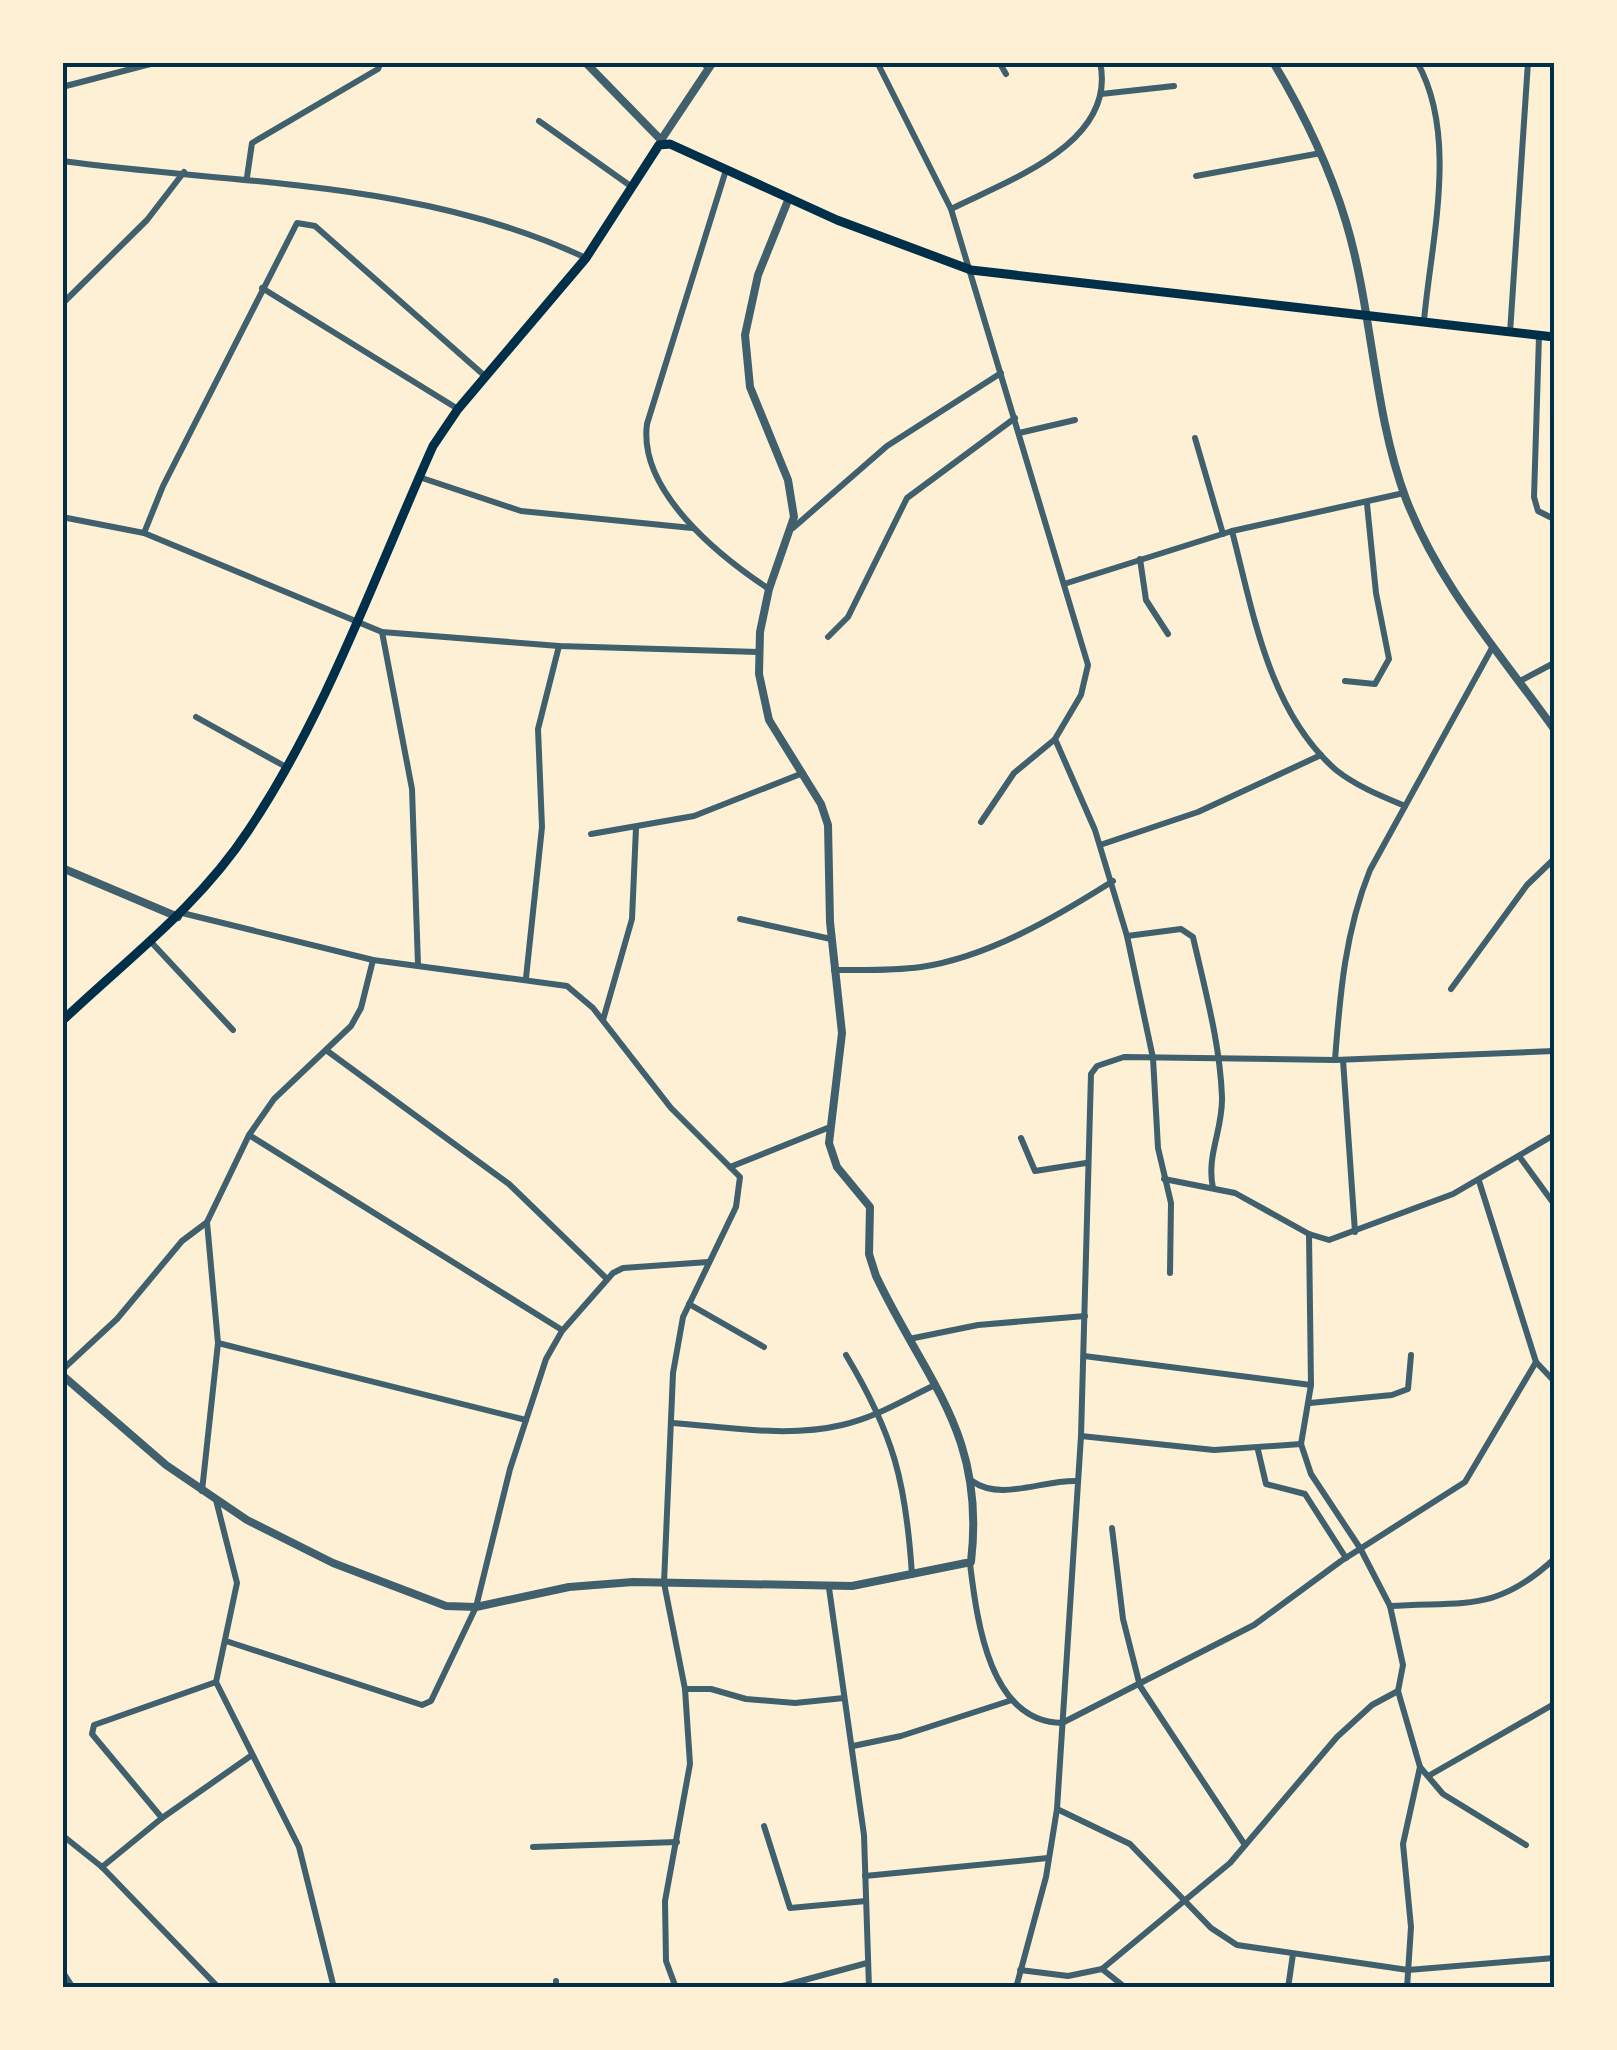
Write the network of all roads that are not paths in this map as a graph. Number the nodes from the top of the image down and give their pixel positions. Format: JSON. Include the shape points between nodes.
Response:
{"nodes":[{"id":1,"x":158,"y":62,"type":"edge"},
{"id":2,"x":381,"y":62,"type":"edge"},
{"id":3,"x":585,"y":62,"type":"edge"},
{"id":4,"x":877,"y":62,"type":"edge"},
{"id":5,"x":1000,"y":62,"type":"edge"},
{"id":6,"x":1100,"y":62,"type":"edge"},
{"id":7,"x":1274,"y":62,"type":"edge"},
{"id":8,"x":1416,"y":62,"type":"edge"},
{"id":9,"x":1528,"y":62,"type":"edge"},
{"id":10,"x":708,"y":64,"type":"edge"},
{"id":11,"x":1006,"y":74,"type":"dead end"},
{"id":12,"x":1174,"y":86,"type":"dead end"},
{"id":13,"x":62,"y":87,"type":"edge"},
{"id":14,"x":1101,"y":94,"type":"junction"},
{"id":15,"x":540,"y":121,"type":"dead end"},
{"id":16,"x":662,"y":142,"type":"junction"},
{"id":17,"x":1321,"y":153,"type":"junction"},
{"id":18,"x":62,"y":161,"type":"edge"},
{"id":19,"x":726,"y":170,"type":"junction"},
{"id":20,"x":184,"y":172,"type":"junction"},
{"id":21,"x":1196,"y":176,"type":"dead end"},
{"id":22,"x":247,"y":178,"type":"junction"},
{"id":23,"x":632,"y":187,"type":"junction"},
{"id":24,"x":789,"y":198,"type":"junction"},
{"id":25,"x":950,"y":209,"type":"junction"},
{"id":26,"x":586,"y":258,"type":"junction"},
{"id":27,"x":972,"y":270,"type":"junction"},
{"id":28,"x":262,"y":288,"type":"junction"},
{"id":29,"x":62,"y":304,"type":"edge"},
{"id":30,"x":1364,"y":314,"type":"junction"},
{"id":31,"x":1424,"y":321,"type":"junction"},
{"id":32,"x":1510,"y":332,"type":"junction"},
{"id":33,"x":1540,"y":336,"type":"junction"},
{"id":34,"x":1554,"y":337,"type":"edge"},
{"id":35,"x":1002,"y":373,"type":"junction"},
{"id":36,"x":486,"y":377,"type":"junction"},
{"id":37,"x":458,"y":409,"type":"junction"},
{"id":38,"x":1015,"y":418,"type":"junction"},
{"id":39,"x":1074,"y":420,"type":"dead end"},
{"id":40,"x":1019,"y":433,"type":"junction"},
{"id":41,"x":1196,"y":438,"type":"dead end"},
{"id":42,"x":419,"y":477,"type":"junction"},
{"id":43,"x":1404,"y":493,"type":"junction"},
{"id":44,"x":1367,"y":504,"type":"junction"},
{"id":45,"x":62,"y":517,"type":"edge"},
{"id":46,"x":1554,"y":519,"type":"edge"},
{"id":47,"x":694,"y":528,"type":"junction"},
{"id":48,"x":793,"y":528,"type":"junction"},
{"id":49,"x":144,"y":533,"type":"junction"},
{"id":50,"x":1227,"y":533,"type":"junction"},
{"id":51,"x":1140,"y":559,"type":"junction"},
{"id":52,"x":1064,"y":584,"type":"junction"},
{"id":53,"x":769,"y":589,"type":"junction"},
{"id":54,"x":354,"y":623,"type":"junction"},
{"id":55,"x":382,"y":632,"type":"junction"},
{"id":56,"x":1168,"y":634,"type":"dead end"},
{"id":57,"x":828,"y":637,"type":"dead end"},
{"id":58,"x":559,"y":646,"type":"junction"},
{"id":59,"x":1492,"y":648,"type":"junction"},
{"id":60,"x":758,"y":652,"type":"junction"},
{"id":61,"x":1554,"y":662,"type":"edge"},
{"id":62,"x":1345,"y":681,"type":"dead end"},
{"id":63,"x":1520,"y":681,"type":"junction"},
{"id":64,"x":196,"y":717,"type":"dead end"},
{"id":65,"x":1554,"y":728,"type":"edge"},
{"id":66,"x":1055,"y":739,"type":"junction"},
{"id":67,"x":1321,"y":755,"type":"junction"},
{"id":68,"x":286,"y":767,"type":"junction"},
{"id":69,"x":803,"y":773,"type":"junction"},
{"id":70,"x":1404,"y":806,"type":"junction"},
{"id":71,"x":980,"y":822,"type":"dead end"},
{"id":72,"x":636,"y":828,"type":"junction"},
{"id":73,"x":591,"y":834,"type":"dead end"},
{"id":74,"x":1100,"y":845,"type":"junction"},
{"id":75,"x":1554,"y":859,"type":"edge"},
{"id":76,"x":62,"y":868,"type":"edge"},
{"id":77,"x":1113,"y":882,"type":"junction"},
{"id":78,"x":180,"y":915,"type":"junction"},
{"id":79,"x":740,"y":919,"type":"dead end"},
{"id":80,"x":1127,"y":936,"type":"junction"},
{"id":81,"x":831,"y":938,"type":"junction"},
{"id":82,"x":152,"y":943,"type":"junction"},
{"id":83,"x":374,"y":960,"type":"junction"},
{"id":84,"x":418,"y":965,"type":"junction"},
{"id":85,"x":834,"y":970,"type":"junction"},
{"id":86,"x":526,"y":978,"type":"junction"},
{"id":87,"x":1450,"y":989,"type":"dead end"},
{"id":88,"x":603,"y":1020,"type":"junction"},
{"id":89,"x":62,"y":1021,"type":"edge"},
{"id":90,"x":233,"y":1030,"type":"dead end"},
{"id":91,"x":326,"y":1050,"type":"junction"},
{"id":92,"x":1554,"y":1051,"type":"edge"},
{"id":93,"x":1153,"y":1058,"type":"junction"},
{"id":94,"x":1220,"y":1058,"type":"junction"},
{"id":95,"x":1339,"y":1060,"type":"junction"},
{"id":96,"x":830,"y":1127,"type":"junction"},
{"id":97,"x":249,"y":1135,"type":"junction"},
{"id":98,"x":1554,"y":1135,"type":"edge"},
{"id":99,"x":1021,"y":1138,"type":"dead end"},
{"id":100,"x":1520,"y":1156,"type":"junction"},
{"id":101,"x":1086,"y":1163,"type":"junction"},
{"id":102,"x":730,"y":1166,"type":"junction"},
{"id":103,"x":1163,"y":1178,"type":"junction"},
{"id":104,"x":1479,"y":1181,"type":"junction"},
{"id":105,"x":1213,"y":1188,"type":"junction"},
{"id":106,"x":1554,"y":1204,"type":"edge"},
{"id":107,"x":207,"y":1222,"type":"junction"},
{"id":108,"x":1354,"y":1232,"type":"junction"},
{"id":109,"x":1309,"y":1234,"type":"junction"},
{"id":110,"x":709,"y":1262,"type":"junction"},
{"id":111,"x":1170,"y":1273,"type":"dead end"},
{"id":112,"x":607,"y":1279,"type":"junction"},
{"id":113,"x":688,"y":1304,"type":"junction"},
{"id":114,"x":1085,"y":1316,"type":"junction"},
{"id":115,"x":562,"y":1331,"type":"junction"},
{"id":116,"x":908,"y":1340,"type":"junction"},
{"id":117,"x":218,"y":1344,"type":"junction"},
{"id":118,"x":764,"y":1347,"type":"dead end"},
{"id":119,"x":846,"y":1354,"type":"dead end"},
{"id":120,"x":1410,"y":1355,"type":"dead end"},
{"id":121,"x":1084,"y":1356,"type":"junction"},
{"id":122,"x":1536,"y":1362,"type":"junction"},
{"id":123,"x":62,"y":1373,"type":"edge"},
{"id":124,"x":1554,"y":1381,"type":"edge"},
{"id":125,"x":935,"y":1385,"type":"junction"},
{"id":126,"x":1312,"y":1385,"type":"junction"},
{"id":127,"x":1310,"y":1403,"type":"junction"},
{"id":128,"x":880,"y":1412,"type":"junction"},
{"id":129,"x":526,"y":1420,"type":"junction"},
{"id":130,"x":672,"y":1423,"type":"junction"},
{"id":131,"x":1081,"y":1436,"type":"junction"},
{"id":132,"x":1302,"y":1444,"type":"junction"},
{"id":133,"x":1258,"y":1450,"type":"junction"},
{"id":134,"x":972,"y":1481,"type":"junction"},
{"id":135,"x":1078,"y":1481,"type":"junction"},
{"id":136,"x":202,"y":1491,"type":"junction"},
{"id":137,"x":216,"y":1500,"type":"junction"},
{"id":138,"x":1112,"y":1528,"type":"dead end"},
{"id":139,"x":1360,"y":1548,"type":"junction"},
{"id":140,"x":1346,"y":1558,"type":"junction"},
{"id":141,"x":1554,"y":1559,"type":"edge"},
{"id":142,"x":970,"y":1564,"type":"junction"},
{"id":143,"x":912,"y":1575,"type":"junction"},
{"id":144,"x":664,"y":1583,"type":"junction"},
{"id":145,"x":829,"y":1588,"type":"junction"},
{"id":146,"x":1390,"y":1606,"type":"junction"},
{"id":147,"x":476,"y":1607,"type":"junction"},
{"id":148,"x":226,"y":1641,"type":"junction"},
{"id":149,"x":216,"y":1682,"type":"junction"},
{"id":150,"x":1140,"y":1686,"type":"junction"},
{"id":151,"x":684,"y":1689,"type":"junction"},
{"id":152,"x":1398,"y":1691,"type":"junction"},
{"id":153,"x":844,"y":1698,"type":"junction"},
{"id":154,"x":1012,"y":1700,"type":"junction"},
{"id":155,"x":1554,"y":1704,"type":"edge"},
{"id":156,"x":1062,"y":1723,"type":"junction"},
{"id":157,"x":853,"y":1746,"type":"junction"},
{"id":158,"x":252,"y":1755,"type":"junction"},
{"id":159,"x":1420,"y":1766,"type":"junction"},
{"id":160,"x":1430,"y":1775,"type":"junction"},
{"id":161,"x":1056,"y":1808,"type":"junction"},
{"id":162,"x":162,"y":1818,"type":"junction"},
{"id":163,"x":764,"y":1826,"type":"dead end"},
{"id":164,"x":62,"y":1835,"type":"edge"},
{"id":165,"x":677,"y":1842,"type":"junction"},
{"id":166,"x":1245,"y":1844,"type":"junction"},
{"id":167,"x":1526,"y":1845,"type":"dead end"},
{"id":168,"x":533,"y":1846,"type":"dead end"},
{"id":169,"x":1049,"y":1858,"type":"junction"},
{"id":170,"x":102,"y":1866,"type":"junction"},
{"id":171,"x":866,"y":1876,"type":"junction"},
{"id":172,"x":866,"y":1902,"type":"junction"},
{"id":173,"x":1184,"y":1902,"type":"junction"},
{"id":174,"x":1294,"y":1954,"type":"junction"},
{"id":175,"x":1554,"y":1958,"type":"edge"},
{"id":176,"x":868,"y":1964,"type":"junction"},
{"id":177,"x":1102,"y":1969,"type":"junction"},
{"id":178,"x":1020,"y":1970,"type":"junction"},
{"id":179,"x":1408,"y":1970,"type":"junction"},
{"id":180,"x":62,"y":1971,"type":"edge"},
{"id":181,"x":73,"y":1988,"type":"edge"},
{"id":182,"x":219,"y":1988,"type":"edge"},
{"id":183,"x":334,"y":1988,"type":"edge"},
{"id":184,"x":676,"y":1988,"type":"edge"},
{"id":185,"x":775,"y":1988,"type":"edge"},
{"id":186,"x":869,"y":1988,"type":"edge"},
{"id":187,"x":1016,"y":1988,"type":"edge"},
{"id":188,"x":1126,"y":1988,"type":"edge"},
{"id":189,"x":1288,"y":1988,"type":"edge"},
{"id":190,"x":1408,"y":1988,"type":"edge"}],
"edges":[{"from":1,"to":13,"type":"street"},
{"from":2,"to":22,"type":"street","via":[[252,142]]},
{"from":3,"to":16,"type":"street"},
{"from":4,"to":25,"type":"street"},
{"from":5,"to":11,"type":"street"},
{"from":6,"to":14,"type":"street"},
{"from":7,"to":17,"type":"street"},
{"from":8,"to":31,"type":"street","via":[[1431,93],[1438,166]]},
{"from":9,"to":32,"type":"street"},
{"from":10,"to":16,"type":"street"},
{"from":12,"to":14,"type":"street"},
{"from":14,"to":25,"type":"street","via":[[1070,144]]},
{"from":15,"to":23,"type":"street"},
{"from":16,"to":19,"type":"main road"},
{"from":16,"to":23,"type":"main road"},
{"from":17,"to":21,"type":"street"},
{"from":17,"to":30,"type":"street","via":[[1348,225]]},
{"from":18,"to":20,"type":"street"},
{"from":19,"to":24,"type":"main road"},
{"from":19,"to":47,"type":"street","via":[[646,434],[655,473]]},
{"from":20,"to":22,"type":"street"},
{"from":20,"to":29,"type":"street","via":[[147,220]]},
{"from":22,"to":26,"type":"street","via":[[415,202],[526,230]]},
{"from":23,"to":26,"type":"main road"},
{"from":24,"to":27,"type":"main road"},
{"from":24,"to":48,"type":"street","via":[[758,274],[745,347],[750,387],[792,494]]},
{"from":25,"to":27,"type":"street"},
{"from":26,"to":36,"type":"main road"},
{"from":27,"to":30,"type":"main road"},
{"from":27,"to":35,"type":"street"},
{"from":28,"to":36,"type":"street","via":[[291,229],[297,223],[315,226]]},
{"from":28,"to":37,"type":"street"},
{"from":28,"to":49,"type":"street"},
{"from":30,"to":31,"type":"main road"},
{"from":30,"to":43,"type":"street"},
{"from":31,"to":32,"type":"main road"},
{"from":32,"to":33,"type":"main road"},
{"from":33,"to":34,"type":"main road"},
{"from":33,"to":46,"type":"street","via":[[1534,498],[1538,510]]},
{"from":35,"to":38,"type":"street"},
{"from":35,"to":48,"type":"street","via":[[887,446]]},
{"from":36,"to":37,"type":"main road"},
{"from":37,"to":42,"type":"main road"},
{"from":38,"to":40,"type":"street"},
{"from":38,"to":57,"type":"street","via":[[907,498],[848,617]]},
{"from":39,"to":40,"type":"street"},
{"from":40,"to":52,"type":"street"},
{"from":41,"to":50,"type":"street"},
{"from":42,"to":47,"type":"street","via":[[521,511]]},
{"from":42,"to":54,"type":"main road"},
{"from":43,"to":44,"type":"street"},
{"from":43,"to":59,"type":"street","via":[[1434,563]]},
{"from":44,"to":50,"type":"street"},
{"from":44,"to":62,"type":"street","via":[[1390,658],[1375,684]]},
{"from":45,"to":49,"type":"street"},
{"from":47,"to":53,"type":"street"},
{"from":48,"to":53,"type":"street"},
{"from":49,"to":54,"type":"street"},
{"from":50,"to":51,"type":"street"},
{"from":50,"to":67,"type":"street","via":[[1263,650]]},
{"from":51,"to":52,"type":"street"},
{"from":51,"to":56,"type":"street","via":[[1146,600]]},
{"from":52,"to":66,"type":"street","via":[[1088,677]]},
{"from":53,"to":60,"type":"street"},
{"from":54,"to":55,"type":"street"},
{"from":54,"to":68,"type":"main road"},
{"from":55,"to":58,"type":"street"},
{"from":55,"to":84,"type":"street","via":[[410,774]]},
{"from":58,"to":60,"type":"street"},
{"from":58,"to":86,"type":"street","via":[[538,729],[542,827]]},
{"from":59,"to":63,"type":"street"},
{"from":59,"to":70,"type":"street"},
{"from":60,"to":69,"type":"street","via":[[765,708]]},
{"from":61,"to":63,"type":"street"},
{"from":63,"to":65,"type":"street"},
{"from":64,"to":68,"type":"street"},
{"from":66,"to":71,"type":"street","via":[[1014,773]]},
{"from":66,"to":74,"type":"street"},
{"from":67,"to":70,"type":"street","via":[[1362,787]]},
{"from":67,"to":74,"type":"street","via":[[1198,812]]},
{"from":68,"to":78,"type":"main road","via":[[248,832]]},
{"from":69,"to":72,"type":"street","via":[[694,816]]},
{"from":69,"to":81,"type":"street","via":[[828,825]]},
{"from":70,"to":95,"type":"street","via":[[1356,905],[1342,966]]},
{"from":72,"to":73,"type":"street"},
{"from":72,"to":88,"type":"street","via":[[632,919]]},
{"from":74,"to":77,"type":"street"},
{"from":75,"to":87,"type":"street","via":[[1526,885]]},
{"from":76,"to":78,"type":"street"},
{"from":77,"to":80,"type":"street"},
{"from":77,"to":85,"type":"street","via":[[1067,910],[951,960]]},
{"from":78,"to":82,"type":"main road"},
{"from":78,"to":83,"type":"street"},
{"from":79,"to":81,"type":"street"},
{"from":80,"to":93,"type":"street"},
{"from":80,"to":94,"type":"street","via":[[1190,932]]},
{"from":81,"to":85,"type":"street"},
{"from":82,"to":89,"type":"main road"},
{"from":82,"to":90,"type":"street"},
{"from":83,"to":84,"type":"street"},
{"from":83,"to":91,"type":"street","via":[[361,1008]]},
{"from":84,"to":86,"type":"street"},
{"from":85,"to":96,"type":"street","via":[[842,1033]]},
{"from":86,"to":88,"type":"street","via":[[567,986]]},
{"from":88,"to":102,"type":"street","via":[[670,1108]]},
{"from":91,"to":97,"type":"street","via":[[274,1099]]},
{"from":91,"to":112,"type":"street","via":[[509,1184]]},
{"from":92,"to":95,"type":"street"},
{"from":93,"to":94,"type":"street"},
{"from":93,"to":101,"type":"street","via":[[1109,1059],[1091,1074]]},
{"from":93,"to":103,"type":"street"},
{"from":94,"to":95,"type":"street"},
{"from":94,"to":105,"type":"street","via":[[1222,1120],[1209,1161]]},
{"from":95,"to":108,"type":"street"},
{"from":96,"to":102,"type":"street"},
{"from":96,"to":116,"type":"street","via":[[831,1154],[870,1207],[871,1262]]},
{"from":97,"to":107,"type":"street"},
{"from":97,"to":115,"type":"street"},
{"from":98,"to":100,"type":"street"},
{"from":99,"to":101,"type":"street","via":[[1035,1171]]},
{"from":100,"to":104,"type":"street"},
{"from":100,"to":106,"type":"street"},
{"from":101,"to":114,"type":"street"},
{"from":102,"to":110,"type":"street","via":[[740,1177],[740,1194]]},
{"from":103,"to":105,"type":"street"},
{"from":103,"to":111,"type":"street","via":[[1171,1203]]},
{"from":104,"to":108,"type":"street"},
{"from":104,"to":122,"type":"street"},
{"from":105,"to":109,"type":"street"},
{"from":107,"to":117,"type":"street"},
{"from":107,"to":123,"type":"street"},
{"from":108,"to":109,"type":"street","via":[[1329,1240]]},
{"from":109,"to":126,"type":"street"},
{"from":110,"to":112,"type":"street","via":[[637,1265]]},
{"from":110,"to":113,"type":"street"},
{"from":112,"to":115,"type":"street"},
{"from":113,"to":118,"type":"street"},
{"from":113,"to":130,"type":"street","via":[[677,1340]]},
{"from":114,"to":116,"type":"street","via":[[978,1325]]},
{"from":114,"to":121,"type":"street"},
{"from":115,"to":129,"type":"street"},
{"from":116,"to":125,"type":"street"},
{"from":117,"to":129,"type":"street"},
{"from":117,"to":136,"type":"street"},
{"from":119,"to":128,"type":"street"},
{"from":120,"to":127,"type":"street","via":[[1408,1389]]},
{"from":121,"to":126,"type":"street"},
{"from":121,"to":131,"type":"street"},
{"from":122,"to":124,"type":"street"},
{"from":122,"to":139,"type":"street","via":[[1465,1482]]},
{"from":123,"to":136,"type":"street"},
{"from":125,"to":128,"type":"street"},
{"from":125,"to":134,"type":"street","via":[[963,1440]]},
{"from":126,"to":127,"type":"street"},
{"from":127,"to":132,"type":"street"},
{"from":128,"to":130,"type":"street","via":[[804,1430]]},
{"from":128,"to":143,"type":"street","via":[[904,1486]]},
{"from":129,"to":147,"type":"street"},
{"from":130,"to":144,"type":"street"},
{"from":131,"to":133,"type":"street"},
{"from":131,"to":135,"type":"street"},
{"from":132,"to":133,"type":"street"},
{"from":132,"to":139,"type":"street","via":[[1316,1483]]},
{"from":133,"to":140,"type":"street","via":[[1266,1484],[1306,1494]]},
{"from":134,"to":135,"type":"street","via":[[998,1492]]},
{"from":134,"to":142,"type":"street"},
{"from":135,"to":156,"type":"street"},
{"from":136,"to":137,"type":"street"},
{"from":137,"to":147,"type":"street","via":[[334,1563],[434,1603]]},
{"from":137,"to":148,"type":"street","via":[[238,1573]]},
{"from":138,"to":150,"type":"street","via":[[1123,1619]]},
{"from":139,"to":140,"type":"street"},
{"from":139,"to":146,"type":"street"},
{"from":140,"to":150,"type":"street","via":[[1254,1625]]},
{"from":141,"to":146,"type":"street","via":[[1524,1588],[1505,1596]]},
{"from":142,"to":143,"type":"street"},
{"from":142,"to":154,"type":"street","via":[[979,1628]]},
{"from":143,"to":145,"type":"street"},
{"from":144,"to":145,"type":"street"},
{"from":144,"to":147,"type":"street","via":[[580,1585]]},
{"from":144,"to":151,"type":"street"},
{"from":145,"to":153,"type":"street"},
{"from":146,"to":152,"type":"street","via":[[1402,1665]]},
{"from":147,"to":148,"type":"street","via":[[432,1701],[422,1705]]},
{"from":148,"to":149,"type":"street"},
{"from":149,"to":158,"type":"street"},
{"from":149,"to":162,"type":"street","via":[[94,1725],[92,1734]]},
{"from":150,"to":156,"type":"street"},
{"from":150,"to":166,"type":"street"},
{"from":151,"to":153,"type":"street","via":[[795,1703]]},
{"from":151,"to":165,"type":"street","via":[[690,1764]]},
{"from":152,"to":159,"type":"street"},
{"from":152,"to":166,"type":"street","via":[[1338,1737]]},
{"from":153,"to":157,"type":"street"},
{"from":154,"to":156,"type":"street","via":[[1030,1718]]},
{"from":154,"to":157,"type":"street"},
{"from":155,"to":160,"type":"street"},
{"from":156,"to":161,"type":"street"},
{"from":157,"to":171,"type":"street"},
{"from":158,"to":162,"type":"street"},
{"from":158,"to":183,"type":"street","via":[[299,1846]]},
{"from":159,"to":160,"type":"street"},
{"from":159,"to":179,"type":"street","via":[[1402,1844],[1411,1927]]},
{"from":160,"to":167,"type":"street","via":[[1443,1794]]},
{"from":161,"to":169,"type":"street"},
{"from":161,"to":173,"type":"street","via":[[1130,1844]]},
{"from":162,"to":170,"type":"street"},
{"from":163,"to":172,"type":"street","via":[[790,1908]]},
{"from":164,"to":170,"type":"street"},
{"from":165,"to":168,"type":"street"},
{"from":165,"to":184,"type":"street","via":[[663,1938]]},
{"from":166,"to":173,"type":"street"},
{"from":169,"to":171,"type":"street"},
{"from":169,"to":178,"type":"street"},
{"from":170,"to":182,"type":"street"},
{"from":171,"to":172,"type":"street"},
{"from":172,"to":176,"type":"street"},
{"from":173,"to":174,"type":"street","via":[[1237,1945]]},
{"from":173,"to":177,"type":"street"},
{"from":174,"to":179,"type":"street"},
{"from":174,"to":189,"type":"street"},
{"from":175,"to":179,"type":"street"},
{"from":176,"to":185,"type":"street"},
{"from":176,"to":186,"type":"street"},
{"from":177,"to":178,"type":"street","via":[[1068,1976]]},
{"from":177,"to":188,"type":"street"},
{"from":178,"to":187,"type":"street"},
{"from":179,"to":190,"type":"street"},
{"from":180,"to":181,"type":"street"}]}
